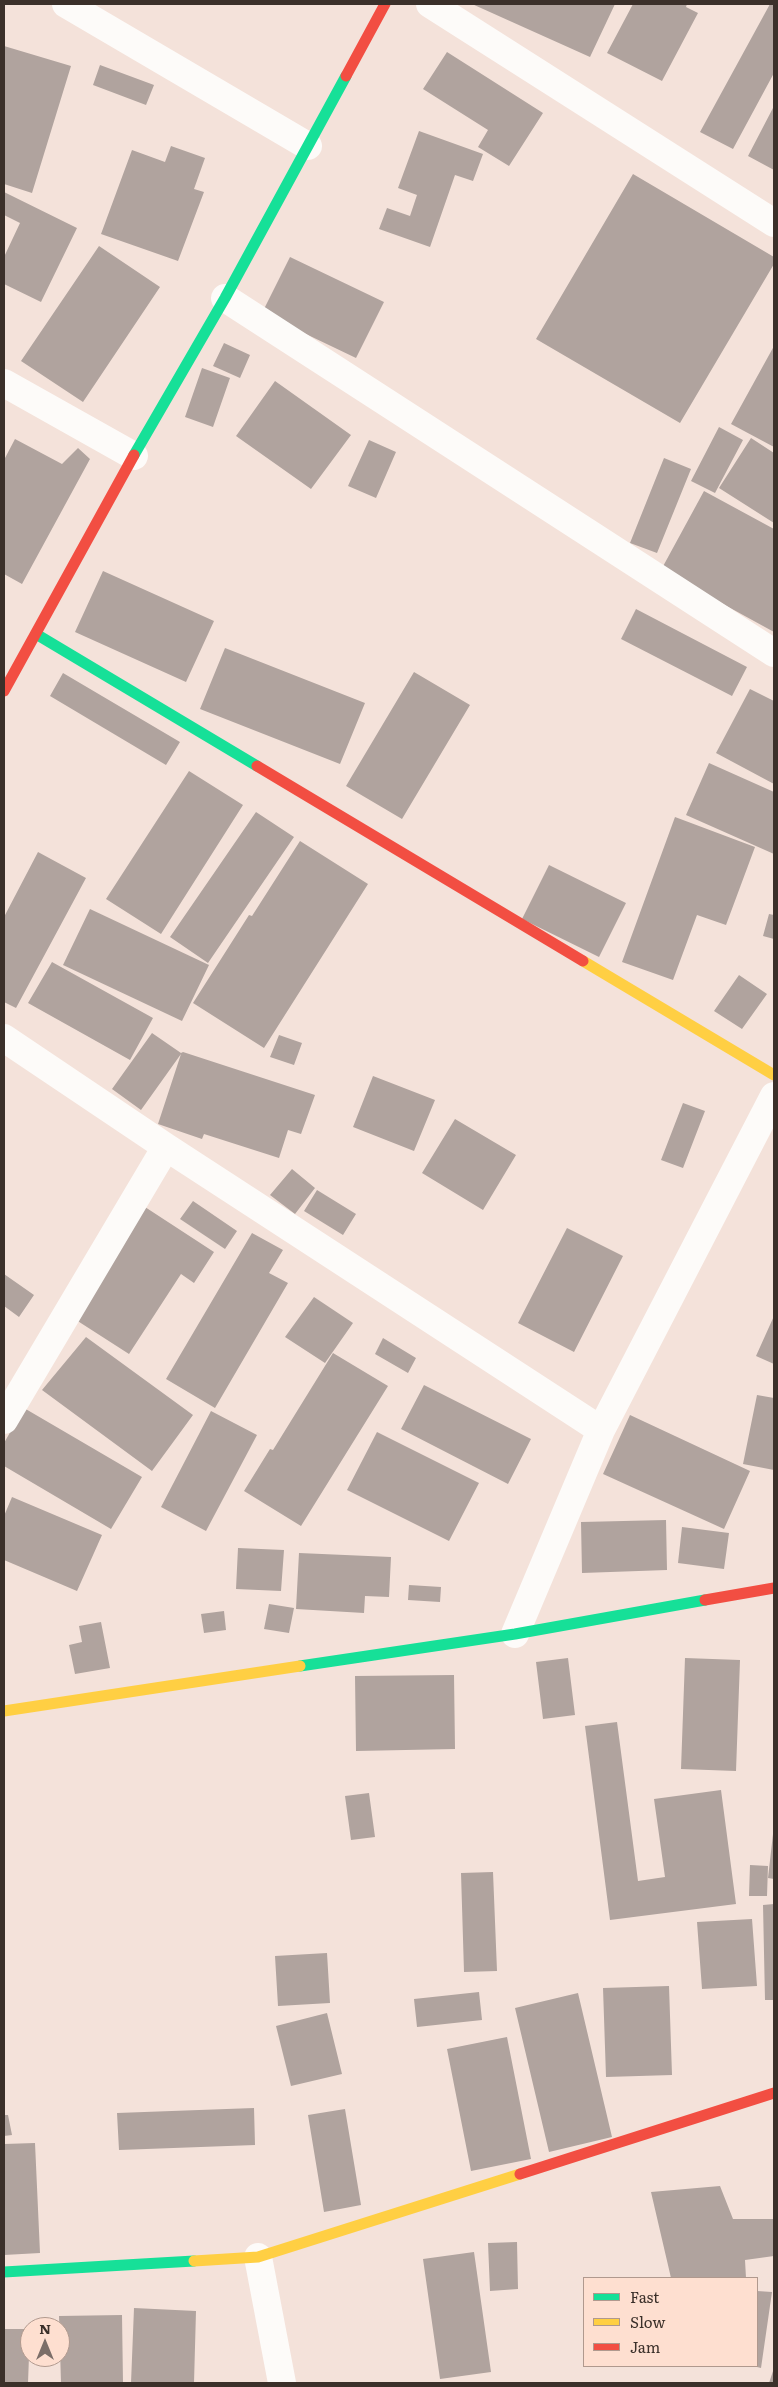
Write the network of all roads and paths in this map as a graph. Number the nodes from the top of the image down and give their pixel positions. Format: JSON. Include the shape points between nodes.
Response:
{"nodes":[{"id":1,"x":66,"y":4,"type":"edge"},
{"id":2,"x":386,"y":4,"type":"edge"},
{"id":3,"x":430,"y":4,"type":"edge"},
{"id":4,"x":308,"y":146,"type":"junction"},
{"id":5,"x":774,"y":223,"type":"edge"},
{"id":6,"x":225,"y":298,"type":"junction"},
{"id":7,"x":4,"y":383,"type":"edge"},
{"id":8,"x":134,"y":456,"type":"junction"},
{"id":9,"x":36,"y":634,"type":"junction"},
{"id":10,"x":774,"y":653,"type":"edge"},
{"id":11,"x":4,"y":691,"type":"edge"},
{"id":12,"x":4,"y":1038,"type":"edge"},
{"id":13,"x":774,"y":1076,"type":"edge"},
{"id":14,"x":774,"y":1096,"type":"edge"},
{"id":15,"x":166,"y":1147,"type":"junction"},
{"id":16,"x":4,"y":1420,"type":"edge"},
{"id":17,"x":601,"y":1430,"type":"junction"},
{"id":18,"x":774,"y":1588,"type":"edge"},
{"id":19,"x":515,"y":1634,"type":"junction"},
{"id":20,"x":4,"y":1711,"type":"edge"},
{"id":21,"x":774,"y":2093,"type":"edge"},
{"id":22,"x":258,"y":2258,"type":"junction"},
{"id":23,"x":4,"y":2272,"type":"edge"},
{"id":24,"x":282,"y":2383,"type":"edge"}],
"edges":[{"from":1,"to":4,"type":"street"},
{"from":2,"to":4,"type":"street"},
{"from":3,"to":5,"type":"street"},
{"from":4,"to":6,"type":"street"},
{"from":6,"to":8,"type":"street"},
{"from":6,"to":10,"type":"street"},
{"from":7,"to":8,"type":"street"},
{"from":8,"to":9,"type":"street"},
{"from":9,"to":11,"type":"street"},
{"from":9,"to":13,"type":"street"},
{"from":12,"to":15,"type":"street"},
{"from":14,"to":17,"type":"street"},
{"from":15,"to":16,"type":"street"},
{"from":15,"to":17,"type":"street"},
{"from":17,"to":19,"type":"street"},
{"from":18,"to":19,"type":"street"},
{"from":19,"to":20,"type":"street"},
{"from":21,"to":22,"type":"street"},
{"from":22,"to":23,"type":"street"},
{"from":22,"to":24,"type":"street"}]}
